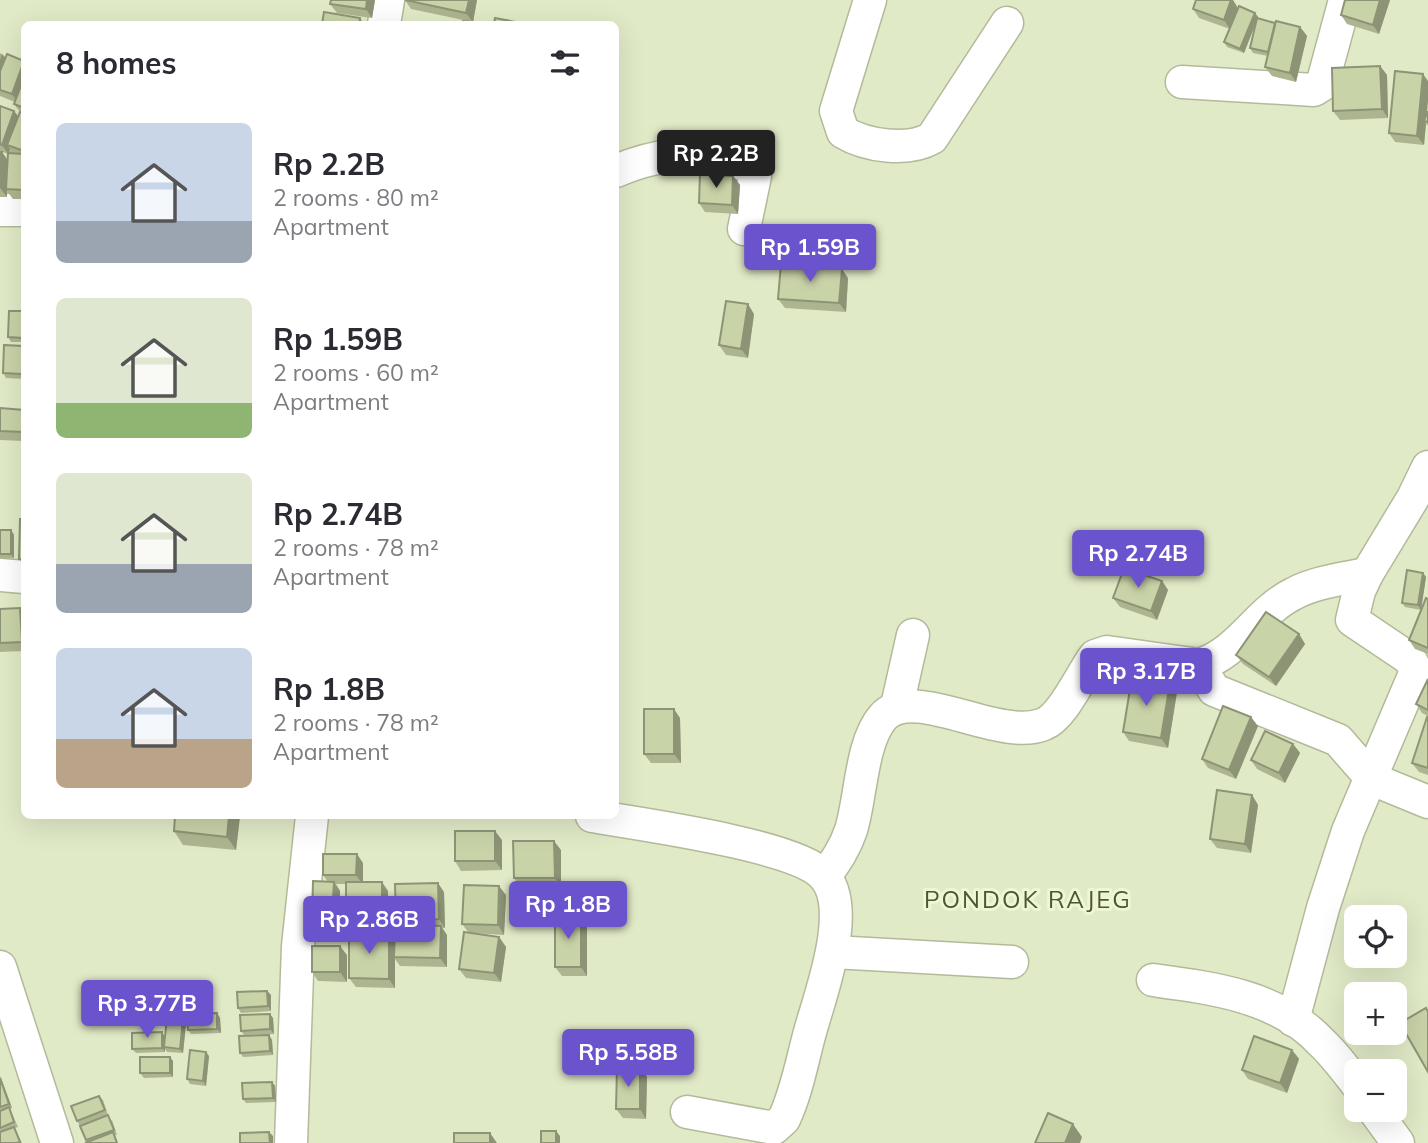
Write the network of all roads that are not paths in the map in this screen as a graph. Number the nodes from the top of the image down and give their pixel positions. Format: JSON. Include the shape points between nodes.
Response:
{"nodes":[{"id":1,"x":388,"y":0,"type":"edge"},
{"id":2,"x":870,"y":0,"type":"edge"},
{"id":3,"x":1345,"y":0,"type":"edge"},
{"id":4,"x":384,"y":21,"type":"edge"},
{"id":5,"x":1006,"y":23,"type":"dead end"},
{"id":6,"x":1182,"y":82,"type":"dead end"},
{"id":7,"x":619,"y":170,"type":"edge"},
{"id":8,"x":0,"y":210,"type":"edge"},
{"id":9,"x":21,"y":210,"type":"edge"},
{"id":10,"x":744,"y":229,"type":"dead end"},
{"id":11,"x":1428,"y":467,"type":"edge"},
{"id":12,"x":1367,"y":574,"type":"junction"},
{"id":13,"x":0,"y":575,"type":"edge"},
{"id":14,"x":21,"y":577,"type":"edge"},
{"id":15,"x":913,"y":635,"type":"dead end"},
{"id":16,"x":1199,"y":665,"type":"junction"},
{"id":17,"x":897,"y":706,"type":"junction"},
{"id":18,"x":1371,"y":779,"type":"junction"},
{"id":19,"x":1428,"y":802,"type":"edge"},
{"id":20,"x":312,"y":819,"type":"edge"},
{"id":21,"x":610,"y":819,"type":"edge"},
{"id":22,"x":825,"y":876,"type":"junction"},
{"id":23,"x":833,"y":952,"type":"junction"},
{"id":24,"x":1012,"y":962,"type":"dead end"},
{"id":25,"x":0,"y":967,"type":"edge"},
{"id":26,"x":1153,"y":979,"type":"dead end"},
{"id":27,"x":1293,"y":1020,"type":"junction"},
{"id":28,"x":1344,"y":1069,"type":"edge"},
{"id":29,"x":687,"y":1112,"type":"dead end"},
{"id":30,"x":1383,"y":1122,"type":"edge"},
{"id":31,"x":57,"y":1143,"type":"edge"},
{"id":32,"x":291,"y":1143,"type":"edge"},
{"id":33,"x":1398,"y":1143,"type":"edge"}],
"edges":[{"from":1,"to":4,"type":"street"},
{"from":2,"to":5,"type":"street","via":[[836,111],[843,132],[853,139],[903,146],[932,138]]},
{"from":3,"to":6,"type":"street","via":[[1322,85],[1314,90]]},
{"from":7,"to":10,"type":"street","via":[[673,155],[704,155],[748,167],[755,176]]},
{"from":8,"to":9,"type":"street"},
{"from":11,"to":12,"type":"street"},
{"from":12,"to":16,"type":"street","via":[[1293,594],[1264,614],[1224,654]]},
{"from":12,"to":18,"type":"street","via":[[1352,620],[1410,659],[1416,671]]},
{"from":13,"to":14,"type":"street"},
{"from":15,"to":17,"type":"street"},
{"from":16,"to":17,"type":"street","via":[[1107,652],[1095,656],[1058,714],[1029,727]]},
{"from":16,"to":18,"type":"street","via":[[1214,690],[1223,695],[1338,740]]},
{"from":17,"to":22,"type":"street","via":[[883,717],[872,736],[852,827],[843,851]]},
{"from":18,"to":19,"type":"street"},
{"from":18,"to":27,"type":"street","via":[[1338,861]]},
{"from":20,"to":32,"type":"street","via":[[298,946]]},
{"from":21,"to":22,"type":"street","via":[[787,856],[812,865]]},
{"from":22,"to":23,"type":"street","via":[[836,920]]},
{"from":23,"to":24,"type":"street"},
{"from":23,"to":29,"type":"street","via":[[784,1119],[774,1128],[758,1128]]},
{"from":25,"to":31,"type":"street"},
{"from":26,"to":27,"type":"street","via":[[1251,998]]},
{"from":27,"to":28,"type":"street","via":[[1320,1040]]},
{"from":30,"to":33,"type":"street"}]}
